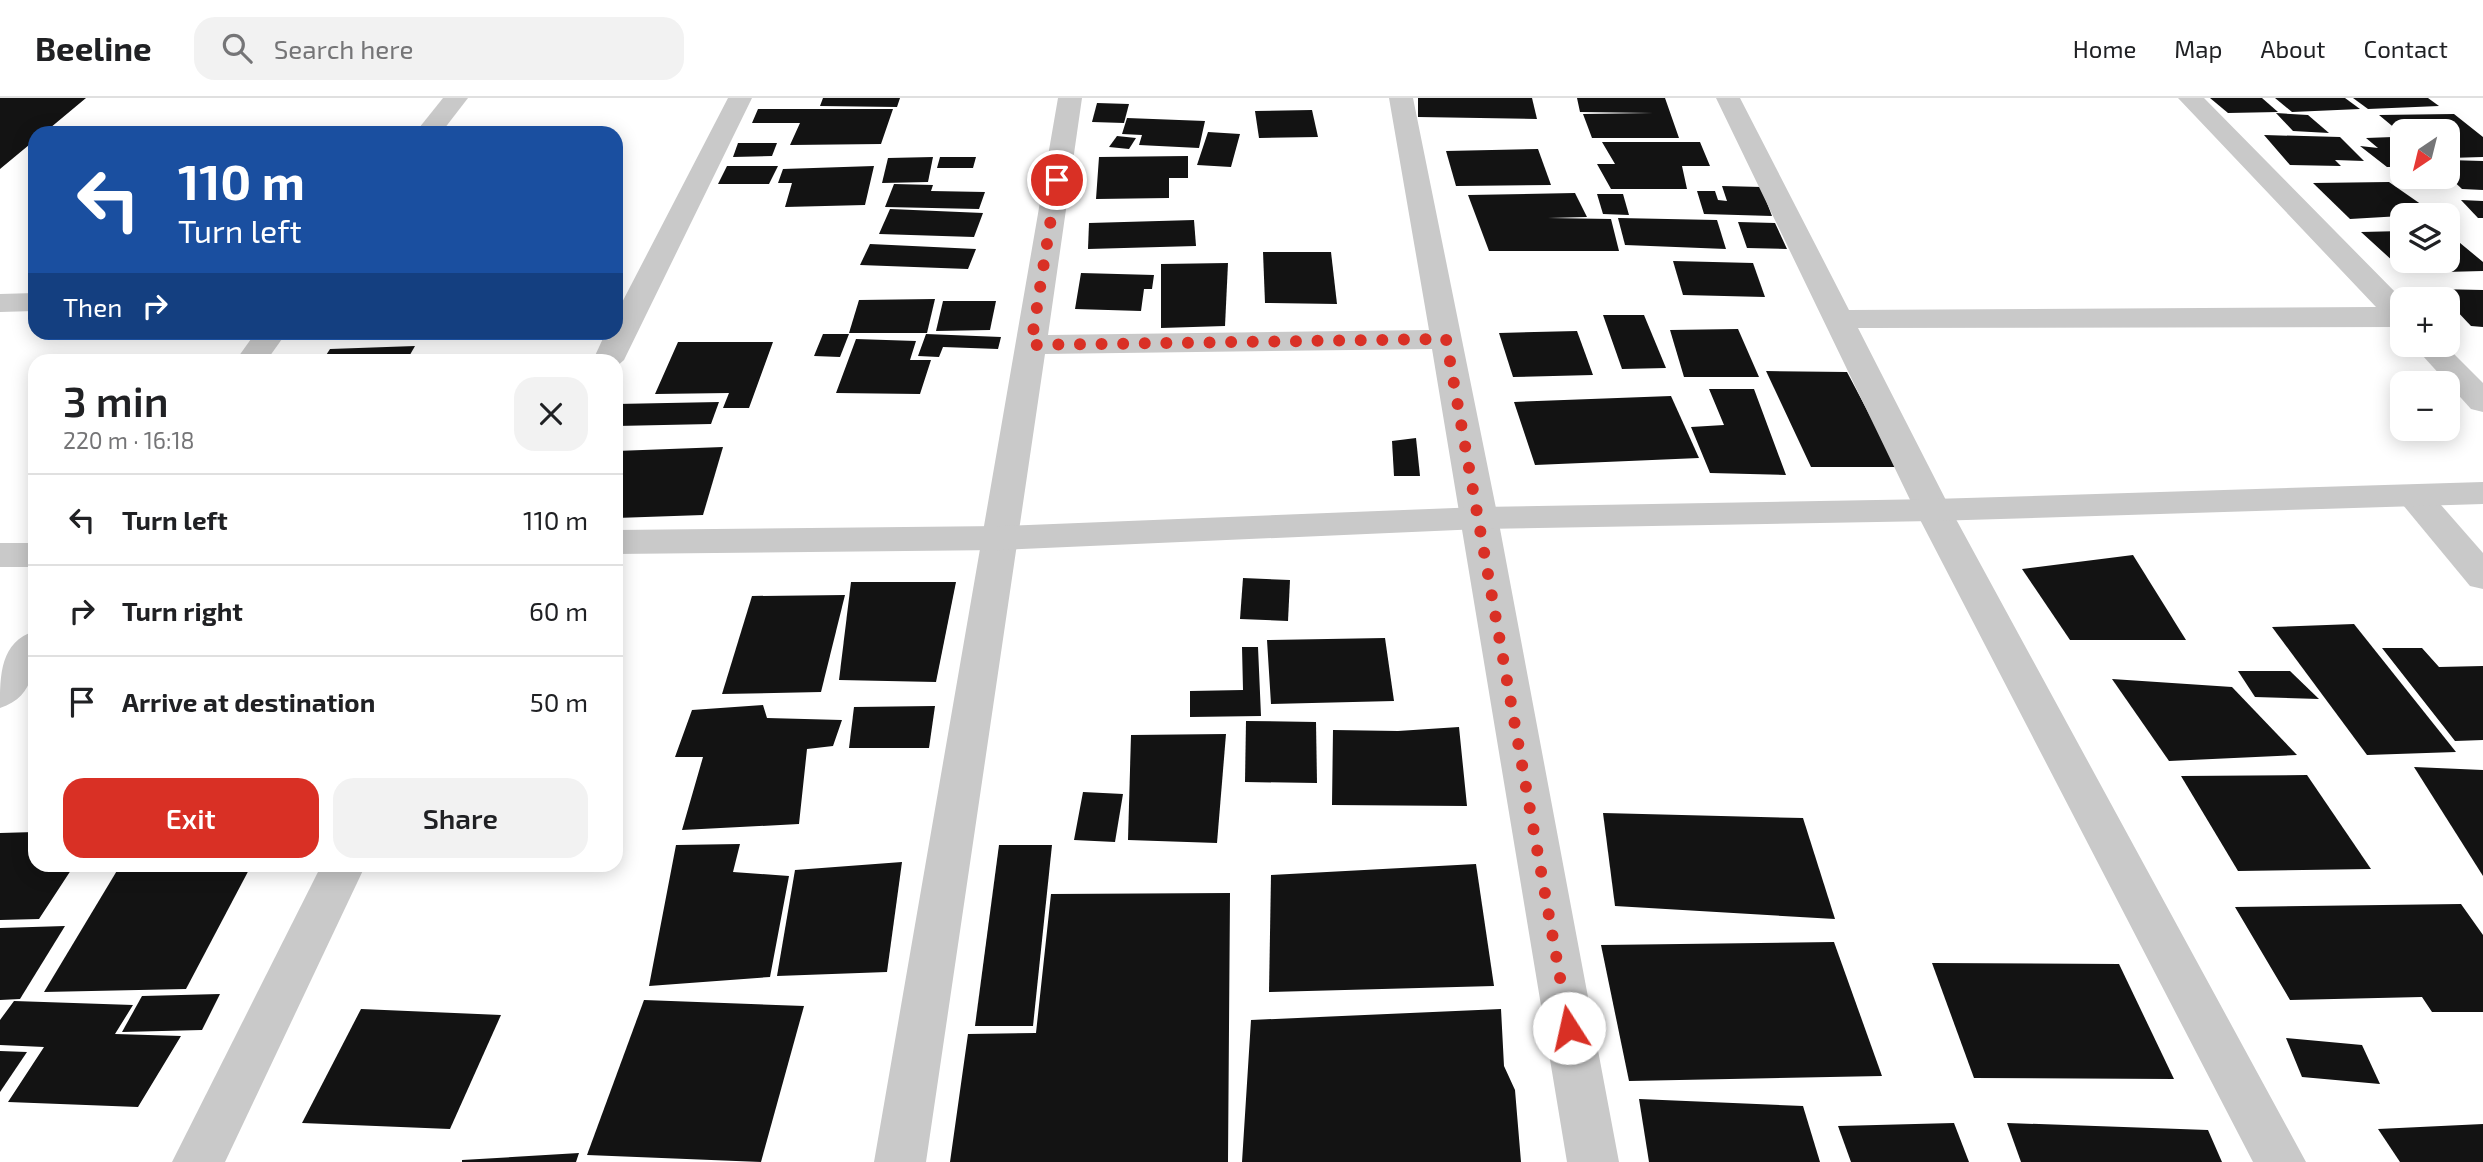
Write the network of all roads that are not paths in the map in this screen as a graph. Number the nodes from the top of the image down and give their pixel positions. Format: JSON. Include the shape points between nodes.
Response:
{"nodes":[{"id":1,"x":456,"y":98,"type":"edge"},
{"id":2,"x":740,"y":98,"type":"edge"},
{"id":3,"x":1070,"y":98,"type":"edge"},
{"id":4,"x":1401,"y":98,"type":"edge"},
{"id":5,"x":1728,"y":98,"type":"edge"},
{"id":6,"x":2190,"y":98,"type":"edge"},
{"id":7,"x":434,"y":126,"type":"edge"},
{"id":8,"x":28,"y":302,"type":"edge"},
{"id":9,"x":0,"y":303,"type":"edge"},
{"id":10,"x":2390,"y":305,"type":"edge"},
{"id":11,"x":2390,"y":317,"type":"edge"},
{"id":12,"x":1838,"y":319,"type":"junction"},
{"id":13,"x":623,"y":330,"type":"edge"},
{"id":14,"x":1446,"y":339,"type":"junction"},
{"id":15,"x":1031,"y":345,"type":"junction"},
{"id":16,"x":2440,"y":357,"type":"edge"},
{"id":17,"x":2483,"y":402,"type":"edge"},
{"id":18,"x":2483,"y":493,"type":"edge"},
{"id":19,"x":2414,"y":497,"type":"junction"},
{"id":20,"x":1933,"y":510,"type":"junction"},
{"id":21,"x":1480,"y":518,"type":"junction"},
{"id":22,"x":1002,"y":538,"type":"junction"},
{"id":23,"x":623,"y":542,"type":"edge"},
{"id":24,"x":0,"y":555,"type":"edge"},
{"id":25,"x":28,"y":555,"type":"edge"},
{"id":26,"x":2483,"y":577,"type":"edge"},
{"id":27,"x":28,"y":655,"type":"edge"},
{"id":28,"x":0,"y":693,"type":"edge"},
{"id":29,"x":340,"y":872,"type":"edge"},
{"id":30,"x":198,"y":1162,"type":"edge"},
{"id":31,"x":900,"y":1162,"type":"edge"},
{"id":32,"x":1592,"y":1162,"type":"edge"},
{"id":33,"x":2280,"y":1162,"type":"edge"}],
"edges":[{"from":1,"to":7,"type":"street"},
{"from":2,"to":13,"type":"street"},
{"from":3,"to":15,"type":"street"},
{"from":4,"to":14,"type":"street"},
{"from":5,"to":12,"type":"street"},
{"from":6,"to":10,"type":"street"},
{"from":8,"to":9,"type":"street"},
{"from":11,"to":12,"type":"street"},
{"from":12,"to":20,"type":"street"},
{"from":14,"to":15,"type":"street"},
{"from":14,"to":21,"type":"street"},
{"from":15,"to":22,"type":"street"},
{"from":16,"to":17,"type":"street"},
{"from":18,"to":19,"type":"street"},
{"from":19,"to":20,"type":"street"},
{"from":19,"to":26,"type":"street"},
{"from":20,"to":21,"type":"street"},
{"from":20,"to":33,"type":"street"},
{"from":21,"to":22,"type":"street"},
{"from":21,"to":32,"type":"street"},
{"from":22,"to":23,"type":"street"},
{"from":22,"to":31,"type":"street"},
{"from":24,"to":25,"type":"street"},
{"from":27,"to":28,"type":"street"},
{"from":29,"to":30,"type":"street"}]}
